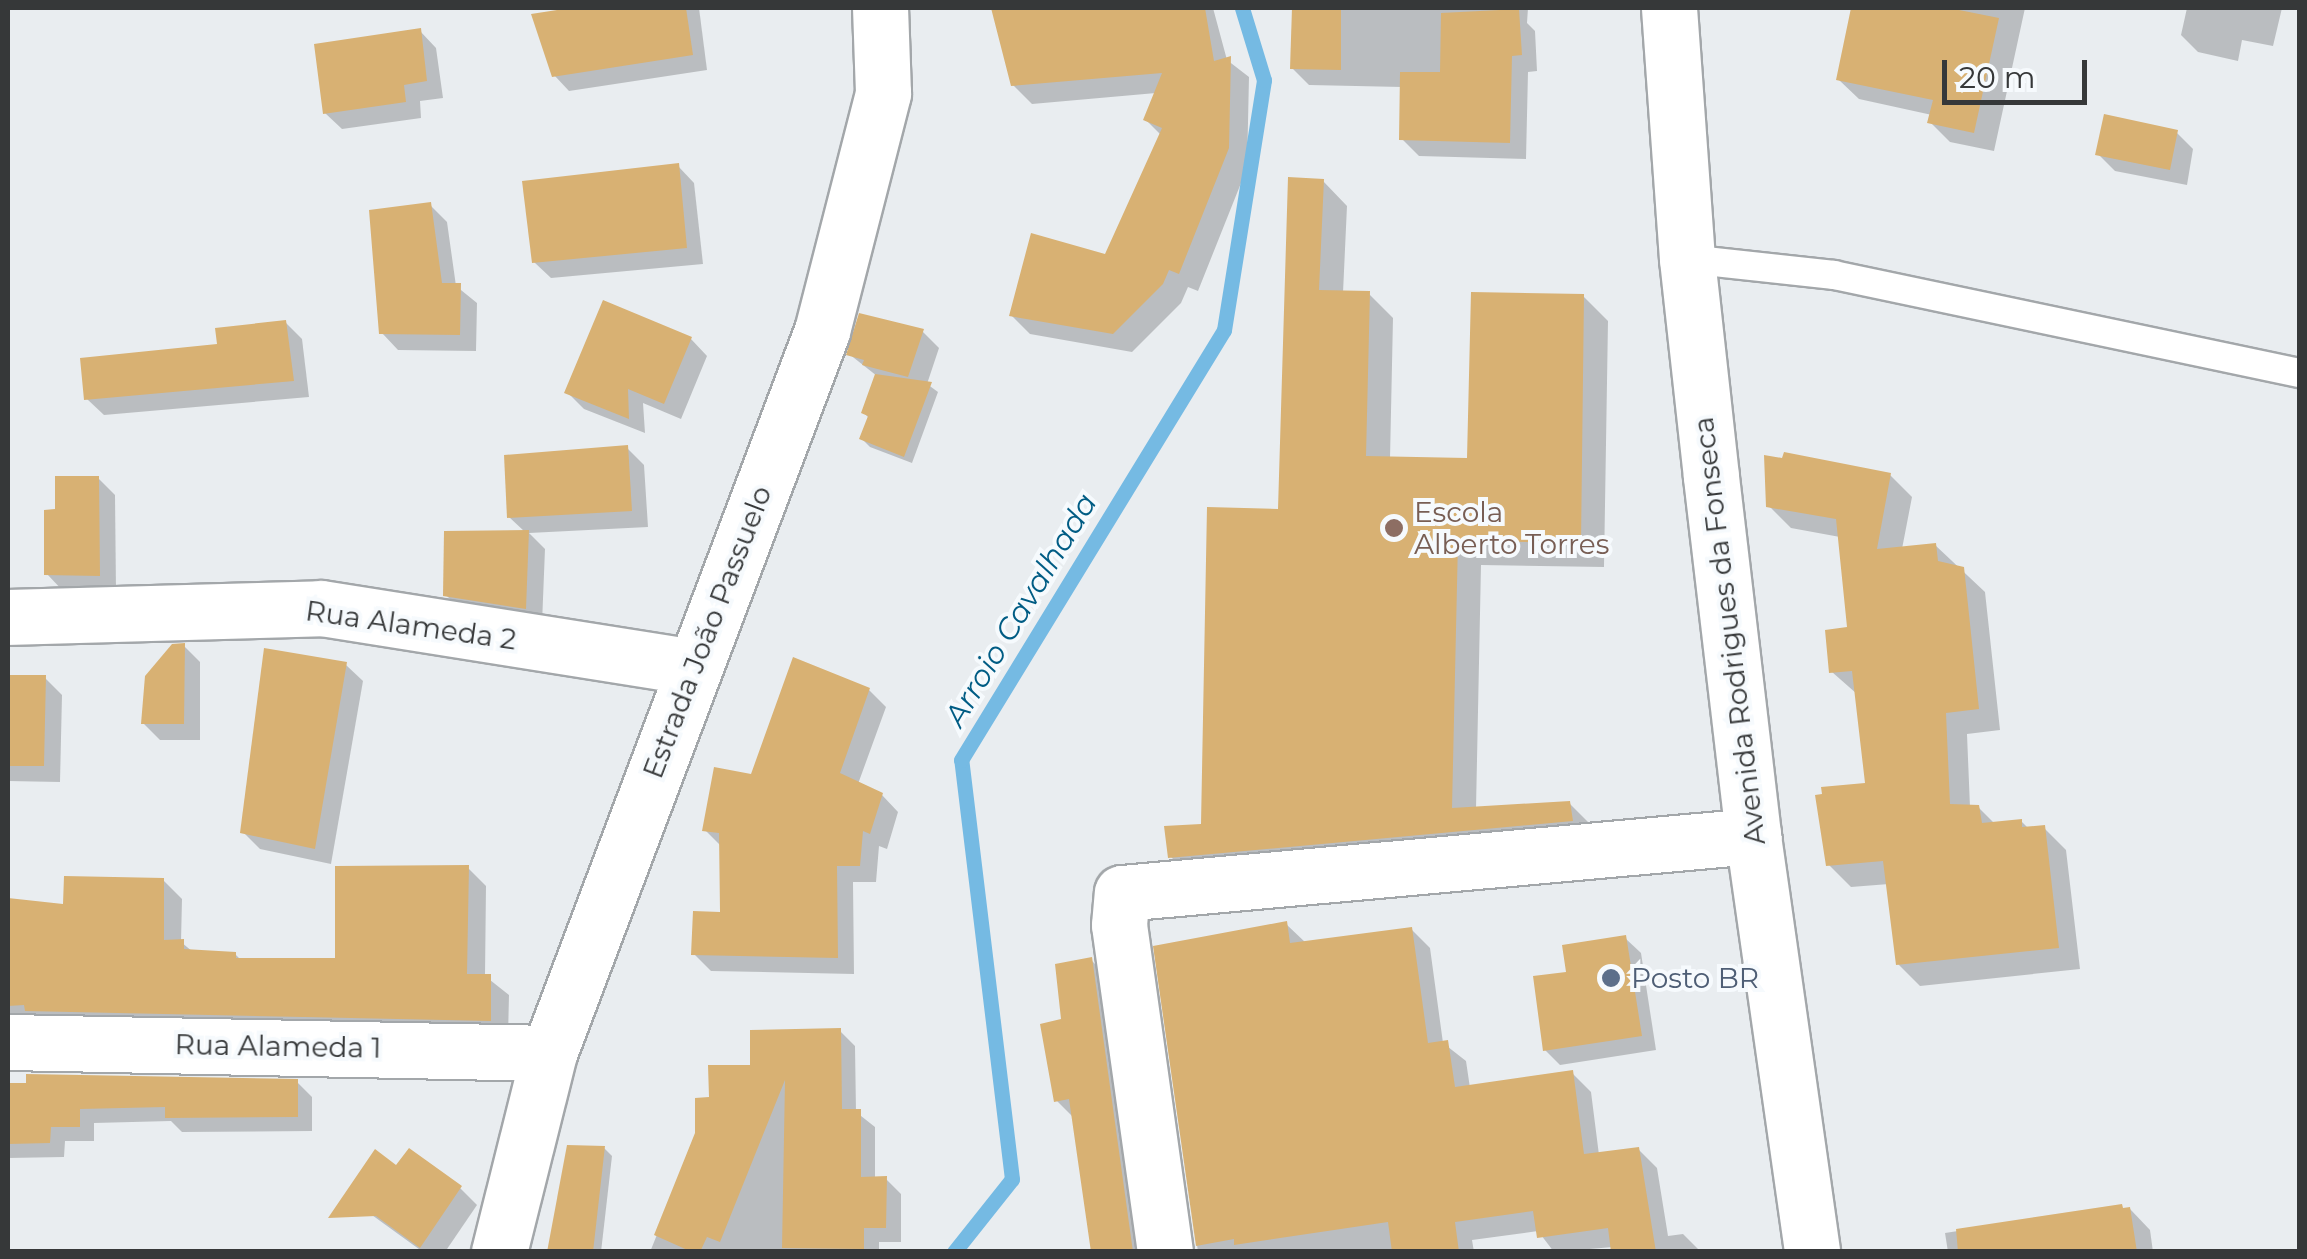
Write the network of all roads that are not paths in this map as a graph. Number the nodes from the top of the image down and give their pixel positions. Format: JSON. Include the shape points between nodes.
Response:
{"nodes":[{"id":1,"x":880,"y":8,"type":"edge"},
{"id":2,"x":1669,"y":8,"type":"edge"},
{"id":3,"x":1687,"y":259,"type":"junction"},
{"id":4,"x":2300,"y":373,"type":"edge"},
{"id":5,"x":8,"y":617,"type":"edge"},
{"id":6,"x":693,"y":668,"type":"junction"},
{"id":7,"x":1753,"y":836,"type":"junction"},
{"id":8,"x":8,"y":1042,"type":"edge"},
{"id":9,"x":548,"y":1053,"type":"junction"},
{"id":10,"x":500,"y":1252,"type":"edge"},
{"id":11,"x":1165,"y":1252,"type":"edge"},
{"id":12,"x":1812,"y":1252,"type":"edge"}],
"edges":[{"from":1,"to":6,"type":"street","name":"Estrada João Passuelo","via":[[883,93],[822,332]]},
{"from":2,"to":3,"type":"street","name":"Avenida Rodrigues da Fonseca"},
{"from":3,"to":4,"type":"lane","via":[[1834,274]]},
{"from":3,"to":7,"type":"street","name":"Avenida Rodrigues da Fonseca"},
{"from":5,"to":6,"type":"street","name":"Rua Alameda 2","via":[[321,608]]},
{"from":6,"to":9,"type":"street","name":"Estrada João Passuelo"},
{"from":7,"to":11,"type":"street","via":[[1122,893],[1119,925]]},
{"from":7,"to":12,"type":"street","name":"Avenida Rodrigues da Fonseca"},
{"from":8,"to":9,"type":"street","name":"Rua Alameda 1"},
{"from":9,"to":10,"type":"street","name":"Estrada João Passuelo"}]}
